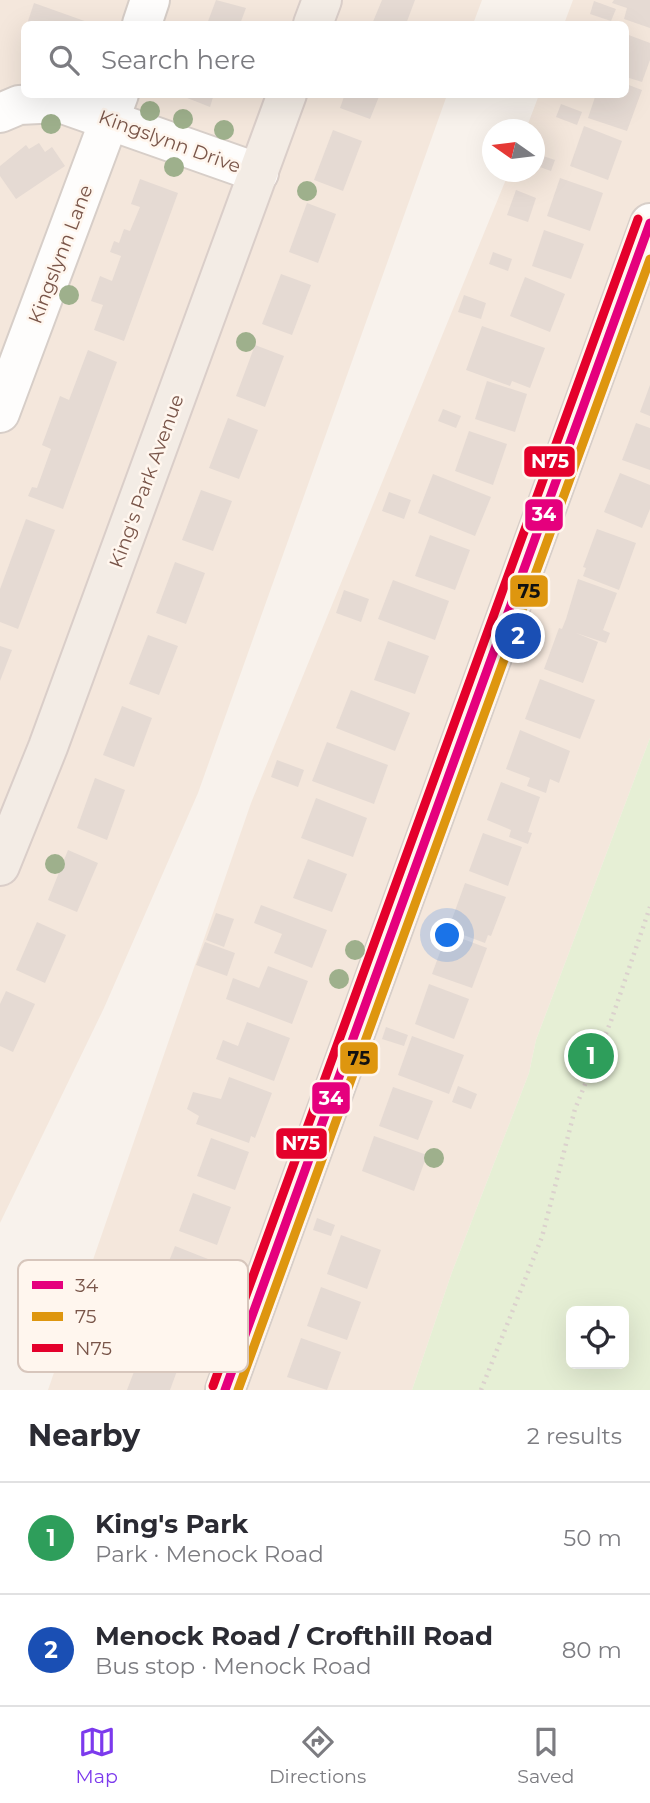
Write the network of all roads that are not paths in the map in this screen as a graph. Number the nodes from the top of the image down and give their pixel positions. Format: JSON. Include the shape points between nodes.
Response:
{"nodes":[{"id":1,"x":150,"y":0,"type":"edge"},
{"id":2,"x":321,"y":0,"type":"edge"},
{"id":3,"x":143,"y":21,"type":"edge"},
{"id":4,"x":314,"y":21,"type":"edge"},
{"id":5,"x":286,"y":98,"type":"edge"},
{"id":6,"x":115,"y":107,"type":"edge"},
{"id":7,"x":0,"y":113,"type":"edge"},
{"id":8,"x":259,"y":173,"type":"junction"},
{"id":9,"x":650,"y":223,"type":"edge"},
{"id":10,"x":0,"y":413,"type":"edge"},
{"id":11,"x":0,"y":866,"type":"edge"},
{"id":12,"x":248,"y":1327,"type":"edge"},
{"id":13,"x":232,"y":1372,"type":"edge"},
{"id":14,"x":225,"y":1390,"type":"edge"}],
"edges":[{"from":1,"to":3,"type":"street"},
{"from":2,"to":4,"type":"main road"},
{"from":5,"to":8,"type":"main road","name":"King's Park Avenue"},
{"from":6,"to":7,"type":"street","name":"Kingslynn Drive","via":[[19,105]]},
{"from":6,"to":8,"type":"street","name":"Kingslynn Drive"},
{"from":6,"to":10,"type":"street","name":"Kingslynn Lane"},
{"from":8,"to":11,"type":"main road","name":"King's Park Avenue"},
{"from":9,"to":12,"type":"street"},
{"from":13,"to":14,"type":"street"}]}
